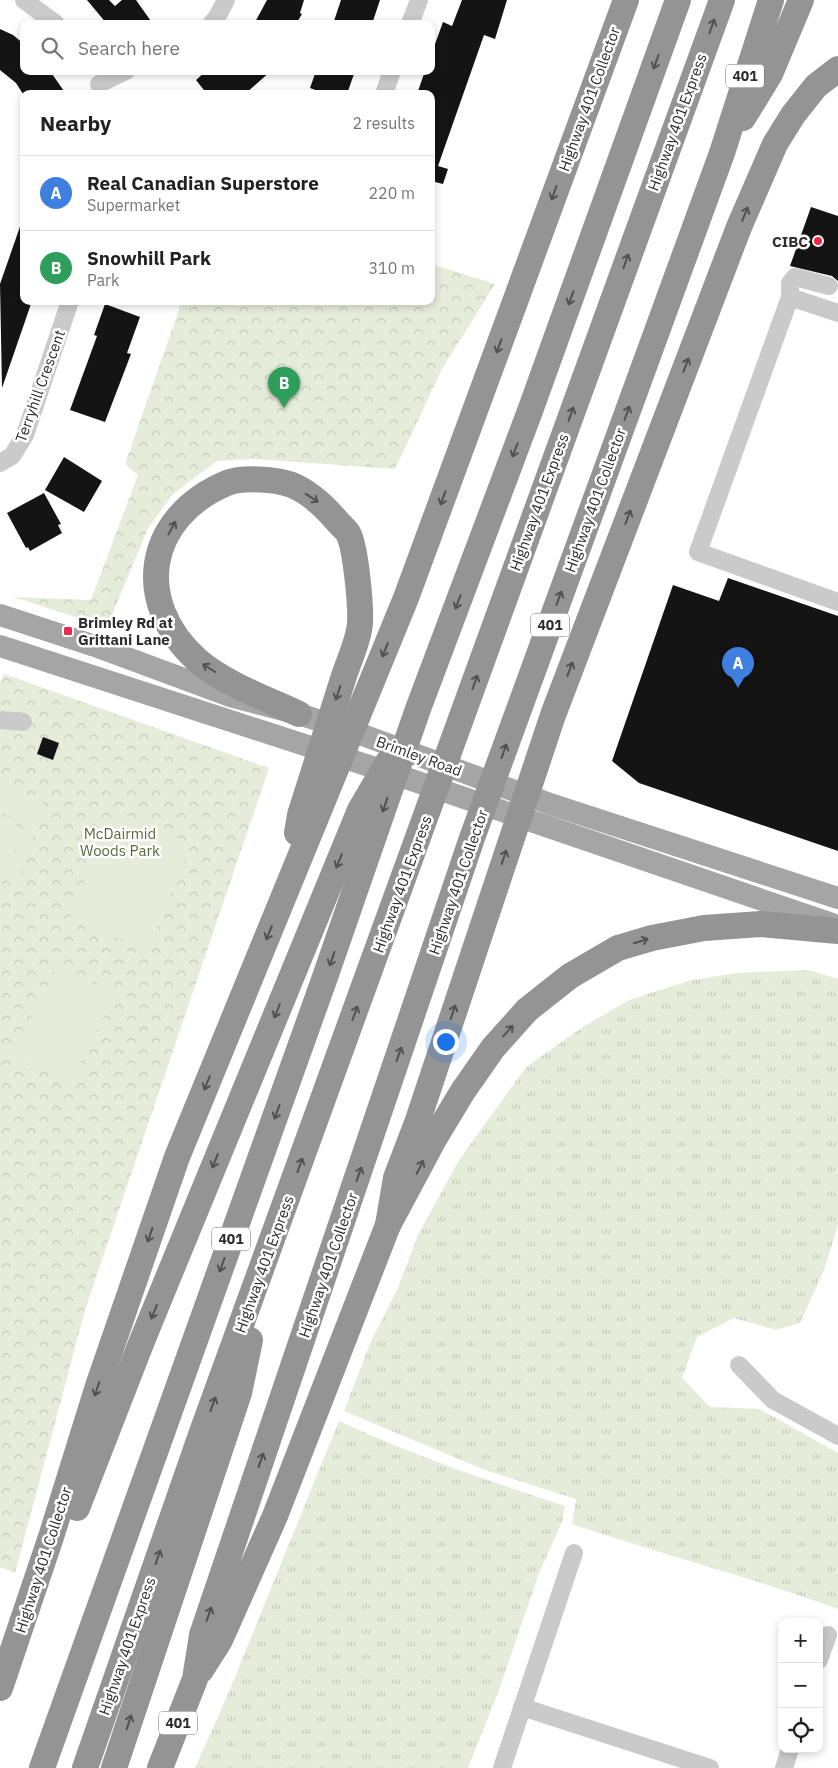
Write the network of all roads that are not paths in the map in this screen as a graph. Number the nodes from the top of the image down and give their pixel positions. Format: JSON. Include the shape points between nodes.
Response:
{"nodes":[{"id":1,"x":24,"y":0,"type":"edge"},
{"id":2,"x":226,"y":0,"type":"edge"},
{"id":3,"x":419,"y":0,"type":"edge"},
{"id":4,"x":619,"y":0,"type":"edge"},
{"id":5,"x":626,"y":0,"type":"edge"},
{"id":6,"x":678,"y":0,"type":"edge"},
{"id":7,"x":722,"y":0,"type":"edge"},
{"id":8,"x":771,"y":0,"type":"edge"},
{"id":9,"x":801,"y":0,"type":"edge"},
{"id":10,"x":51,"y":20,"type":"edge"},
{"id":11,"x":213,"y":20,"type":"edge"},
{"id":12,"x":412,"y":20,"type":"edge"},
{"id":13,"x":838,"y":69,"type":"edge"},
{"id":14,"x":117,"y":75,"type":"edge"},
{"id":15,"x":391,"y":75,"type":"edge"},
{"id":16,"x":98,"y":83,"type":"edge"},
{"id":17,"x":385,"y":90,"type":"edge"},
{"id":18,"x":588,"y":101,"type":"junction"},
{"id":19,"x":722,"y":153,"type":"junction"},
{"id":20,"x":829,"y":286,"type":"dead end"},
{"id":21,"x":790,"y":297,"type":"junction"},
{"id":22,"x":69,"y":305,"type":"edge"},
{"id":23,"x":838,"y":313,"type":"edge"},
{"id":24,"x":0,"y":463,"type":"edge"},
{"id":25,"x":838,"y":602,"type":"edge"},
{"id":26,"x":0,"y":615,"type":"edge"},
{"id":27,"x":1,"y":648,"type":"edge"},
{"id":28,"x":418,"y":709,"type":"junction"},
{"id":29,"x":299,"y":714,"type":"junction"},
{"id":30,"x":0,"y":720,"type":"edge"},
{"id":31,"x":23,"y":722,"type":"dead end"},
{"id":32,"x":287,"y":888,"type":"junction"},
{"id":33,"x":838,"y":898,"type":"edge"},
{"id":34,"x":838,"y":926,"type":"edge"},
{"id":35,"x":838,"y":931,"type":"edge"},
{"id":36,"x":388,"y":1225,"type":"junction"},
{"id":37,"x":265,"y":1261,"type":"junction"},
{"id":38,"x":739,"y":1365,"type":"dead end"},
{"id":39,"x":838,"y":1436,"type":"edge"},
{"id":40,"x":574,"y":1553,"type":"dead end"},
{"id":41,"x":828,"y":1635,"type":"dead end"},
{"id":42,"x":823,"y":1649,"type":"edge"},
{"id":43,"x":195,"y":1679,"type":"junction"},
{"id":44,"x":0,"y":1688,"type":"edge"},
{"id":45,"x":0,"y":1707,"type":"edge"},
{"id":46,"x":522,"y":1707,"type":"junction"},
{"id":47,"x":789,"y":1753,"type":"edge"},
{"id":48,"x":42,"y":1768,"type":"edge"},
{"id":49,"x":84,"y":1768,"type":"edge"},
{"id":50,"x":114,"y":1768,"type":"edge"},
{"id":51,"x":160,"y":1768,"type":"edge"},
{"id":52,"x":502,"y":1768,"type":"edge"},
{"id":53,"x":710,"y":1768,"type":"edge"},
{"id":54,"x":784,"y":1768,"type":"edge"}],
"edges":[{"from":1,"to":10,"type":"street"},
{"from":2,"to":11,"type":"street"},
{"from":3,"to":12,"type":"street"},
{"from":4,"to":18,"type":"highway"},
{"from":5,"to":18,"type":"highway","name":"Highway 401 Collector"},
{"from":6,"to":28,"type":"highway","number":"401","one_way":true,"via":[[530,411]]},
{"from":37,"to":7,"type":"highway","name":"Highway 401 Express","number":"401","one_way":true},
{"from":8,"to":19,"type":"highway","name":"Highway 401 Collector","number":"401"},
{"from":9,"to":19,"type":"highway","via":[[770,74]]},
{"from":36,"to":13,"type":"highway","one_way":true,"via":[[396,1178],[552,715],[705,315],[775,144],[816,86]]},
{"from":14,"to":16,"type":"street"},
{"from":15,"to":17,"type":"street"},
{"from":18,"to":32,"type":"highway","name":"Highway 401 Collector","one_way":true,"via":[[406,598]]},
{"from":43,"to":19,"type":"highway","name":"Highway 401 Collector","number":"401","one_way":true,"via":[[202,1635],[469,847]]},
{"from":20,"to":21,"type":"street","via":[[795,277],[790,283]]},
{"from":21,"to":23,"type":"street"},
{"from":21,"to":25,"type":"street","via":[[698,552]]},
{"from":22,"to":24,"type":"street","name":"Terryhill Crescent","via":[[25,434],[12,456]]},
{"from":26,"to":29,"type":"main road","name":"Brimley Road","via":[[230,696]]},
{"from":27,"to":34,"type":"main road","name":"Brimley Road","via":[[292,740]]},
{"from":28,"to":45,"type":"highway","one_way":true,"via":[[360,810],[142,1341]]},
{"from":28,"to":48,"type":"highway","number":"401","one_way":true},
{"from":29,"to":32,"type":"highway","one_way":true,"via":[[232,682],[198,661],[178,640],[162,611],[155,584],[158,554],[175,521],[198,500],[228,483],[252,478],[292,485],[323,505],[349,535],[358,581],[360,625],[300,815]]},
{"from":29,"to":33,"type":"main road","name":"Brimley Road","via":[[553,805]]},
{"from":30,"to":31,"type":"street"},
{"from":32,"to":44,"type":"highway","name":"Highway 401 Collector","one_way":true,"via":[[177,1157],[98,1386],[52,1537]]},
{"from":36,"to":35,"type":"highway","one_way":true,"via":[[434,1139],[493,1048],[527,1010],[570,976],[618,948],[704,928],[761,924]]},
{"from":36,"to":43,"type":"highway","via":[[275,1516],[220,1640]]},
{"from":49,"to":37,"type":"highway","name":"Highway 401 Express","number":"401","one_way":true},
{"from":50,"to":37,"type":"highway","one_way":true,"via":[[239,1393]]},
{"from":38,"to":39,"type":"street","via":[[773,1400]]},
{"from":40,"to":46,"type":"street"},
{"from":41,"to":42,"type":"street"},
{"from":43,"to":51,"type":"highway","name":"Highway 401 Collector","number":"401"},
{"from":46,"to":52,"type":"street"},
{"from":46,"to":53,"type":"street"},
{"from":47,"to":54,"type":"street"}]}
